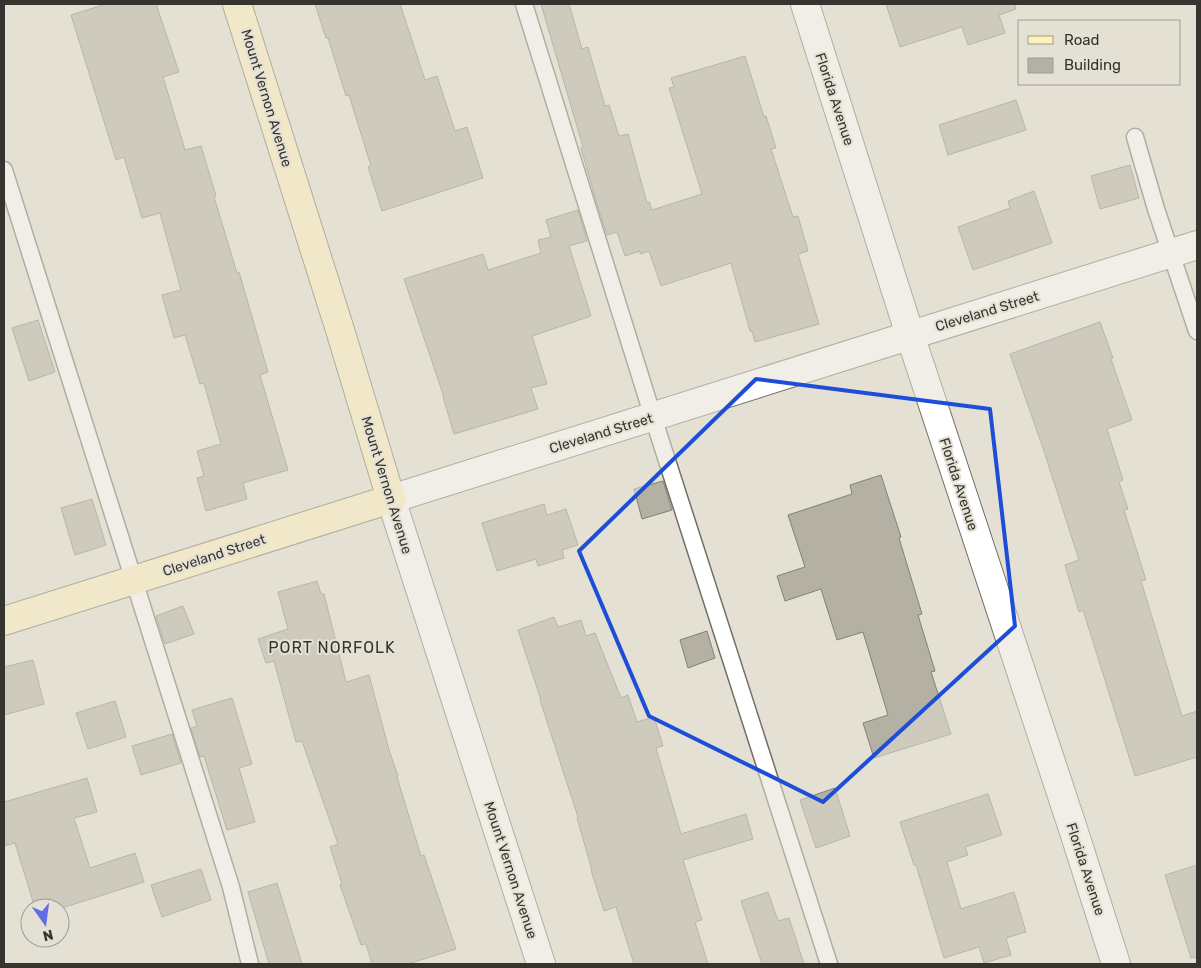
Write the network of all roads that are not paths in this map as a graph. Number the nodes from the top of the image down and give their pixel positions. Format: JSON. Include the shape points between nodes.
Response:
{"nodes":[{"id":1,"x":237,"y":4,"type":"edge"},
{"id":2,"x":524,"y":4,"type":"edge"},
{"id":3,"x":805,"y":4,"type":"edge"},
{"id":4,"x":1136,"y":137,"type":"dead end"},
{"id":5,"x":4,"y":170,"type":"edge"},
{"id":6,"x":1197,"y":245,"type":"edge"},
{"id":7,"x":1171,"y":253,"type":"junction"},
{"id":8,"x":1197,"y":332,"type":"edge"},
{"id":9,"x":910,"y":335,"type":"junction"},
{"id":10,"x":653,"y":417,"type":"junction"},
{"id":11,"x":391,"y":499,"type":"junction"},
{"id":12,"x":134,"y":580,"type":"junction"},
{"id":13,"x":4,"y":621,"type":"edge"},
{"id":14,"x":250,"y":964,"type":"edge"},
{"id":15,"x":541,"y":964,"type":"edge"},
{"id":16,"x":829,"y":964,"type":"edge"},
{"id":17,"x":1116,"y":964,"type":"edge"}],
"edges":[{"from":1,"to":11,"type":"street","name":"Mount Vernon Avenue"},
{"from":2,"to":10,"type":"lane"},
{"from":3,"to":9,"type":"street","name":"Florida Avenue"},
{"from":4,"to":7,"type":"lane"},
{"from":5,"to":12,"type":"lane"},
{"from":6,"to":7,"type":"street","name":"Cleveland Street"},
{"from":7,"to":8,"type":"lane"},
{"from":7,"to":9,"type":"street","name":"Cleveland Street"},
{"from":9,"to":10,"type":"street","name":"Cleveland Street"},
{"from":9,"to":17,"type":"street","name":"Florida Avenue"},
{"from":10,"to":11,"type":"street","name":"Cleveland Street"},
{"from":10,"to":16,"type":"lane"},
{"from":11,"to":12,"type":"street","name":"Cleveland Street"},
{"from":11,"to":15,"type":"street","name":"Mount Vernon Avenue"},
{"from":12,"to":13,"type":"street","name":"Cleveland Street"},
{"from":12,"to":14,"type":"lane","via":[[231,886]]}]}
